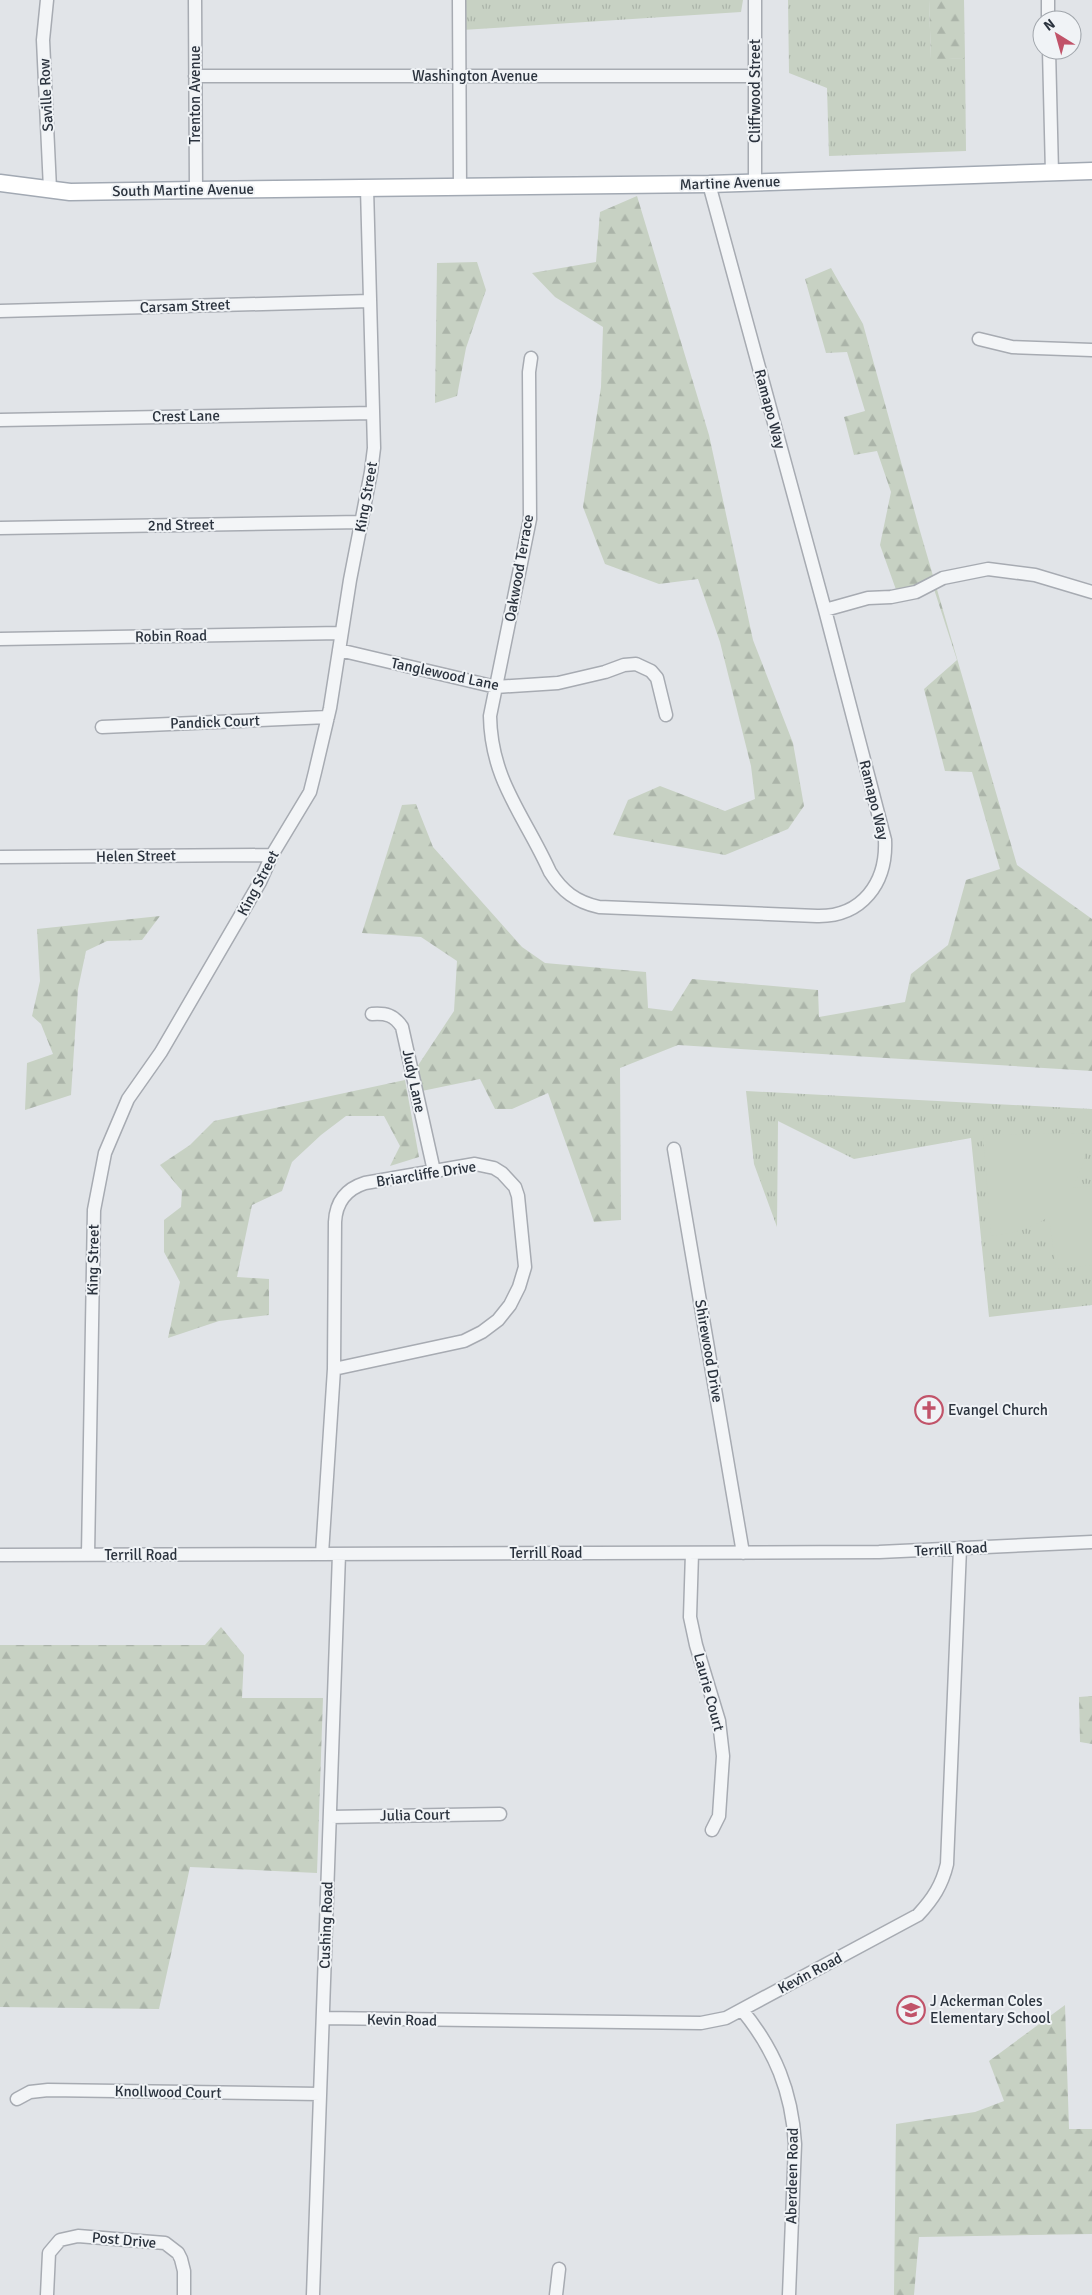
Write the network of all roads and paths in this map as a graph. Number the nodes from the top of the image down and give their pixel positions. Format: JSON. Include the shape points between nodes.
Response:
{"nodes":[{"id":1,"x":47,"y":0,"type":"edge"},
{"id":2,"x":195,"y":0,"type":"edge"},
{"id":3,"x":459,"y":0,"type":"edge"},
{"id":4,"x":754,"y":0,"type":"edge"},
{"id":5,"x":1049,"y":60,"type":"edge"},
{"id":6,"x":195,"y":76,"type":"junction"},
{"id":7,"x":460,"y":76,"type":"junction"},
{"id":8,"x":755,"y":76,"type":"junction"},
{"id":9,"x":1092,"y":171,"type":"edge"},
{"id":10,"x":1052,"y":173,"type":"junction"},
{"id":11,"x":755,"y":182,"type":"junction"},
{"id":12,"x":0,"y":183,"type":"edge"},
{"id":13,"x":709,"y":184,"type":"junction"},
{"id":14,"x":460,"y":187,"type":"junction"},
{"id":15,"x":367,"y":188,"type":"junction"},
{"id":16,"x":50,"y":189,"type":"junction"},
{"id":17,"x":196,"y":190,"type":"junction"},
{"id":18,"x":370,"y":301,"type":"junction"},
{"id":19,"x":0,"y":311,"type":"edge"},
{"id":20,"x":979,"y":339,"type":"dead end"},
{"id":21,"x":1092,"y":350,"type":"edge"},
{"id":22,"x":531,"y":358,"type":"dead end"},
{"id":23,"x":373,"y":413,"type":"junction"},
{"id":24,"x":0,"y":420,"type":"edge"},
{"id":25,"x":362,"y":522,"type":"junction"},
{"id":26,"x":0,"y":528,"type":"edge"},
{"id":27,"x":1092,"y":592,"type":"edge"},
{"id":28,"x":825,"y":610,"type":"junction"},
{"id":29,"x":342,"y":633,"type":"junction"},
{"id":30,"x":0,"y":639,"type":"edge"},
{"id":31,"x":339,"y":650,"type":"junction"},
{"id":32,"x":496,"y":687,"type":"junction"},
{"id":33,"x":666,"y":714,"type":"dead end"},
{"id":34,"x":328,"y":718,"type":"junction"},
{"id":35,"x":102,"y":727,"type":"dead end"},
{"id":36,"x":272,"y":855,"type":"junction"},
{"id":37,"x":0,"y":857,"type":"edge"},
{"id":38,"x":372,"y":1014,"type":"dead end"},
{"id":39,"x":674,"y":1149,"type":"dead end"},
{"id":40,"x":434,"y":1171,"type":"junction"},
{"id":41,"x":334,"y":1369,"type":"junction"},
{"id":42,"x":1092,"y":1542,"type":"edge"},
{"id":43,"x":960,"y":1548,"type":"junction"},
{"id":44,"x":743,"y":1552,"type":"junction"},
{"id":45,"x":692,"y":1553,"type":"junction"},
{"id":46,"x":322,"y":1554,"type":"junction"},
{"id":47,"x":338,"y":1554,"type":"junction"},
{"id":48,"x":0,"y":1555,"type":"edge"},
{"id":49,"x":88,"y":1555,"type":"junction"},
{"id":50,"x":500,"y":1814,"type":"dead end"},
{"id":51,"x":330,"y":1817,"type":"junction"},
{"id":52,"x":712,"y":1830,"type":"dead end"},
{"id":53,"x":742,"y":2010,"type":"junction"},
{"id":54,"x":323,"y":2018,"type":"junction"},
{"id":55,"x":320,"y":2094,"type":"junction"},
{"id":56,"x":17,"y":2099,"type":"dead end"},
{"id":57,"x":559,"y":2269,"type":"dead end"},
{"id":58,"x":47,"y":2295,"type":"edge"},
{"id":59,"x":184,"y":2295,"type":"edge"},
{"id":60,"x":313,"y":2295,"type":"edge"},
{"id":61,"x":556,"y":2295,"type":"edge"},
{"id":62,"x":789,"y":2295,"type":"edge"}],
"edges":[{"from":1,"to":16,"type":"street","name":"Saville Row","via":[[43,40]]},
{"from":2,"to":6,"type":"street","name":"Trenton Avenue"},
{"from":3,"to":7,"type":"street"},
{"from":4,"to":8,"type":"street","name":"Cliffwood Street"},
{"from":5,"to":10,"type":"street"},
{"from":6,"to":7,"type":"street","name":"Washington Avenue"},
{"from":6,"to":17,"type":"street","name":"Trenton Avenue"},
{"from":7,"to":8,"type":"street","name":"Washington Avenue"},
{"from":7,"to":14,"type":"street"},
{"from":8,"to":11,"type":"street","name":"Cliffwood Street"},
{"from":9,"to":10,"type":"main road","name":"Martine Avenue"},
{"from":10,"to":11,"type":"main road","name":"Martine Avenue"},
{"from":11,"to":13,"type":"main road","name":"Martine Avenue"},
{"from":12,"to":16,"type":"main road","name":"South Martine Avenue"},
{"from":13,"to":14,"type":"main road","name":"Martine Avenue"},
{"from":13,"to":28,"type":"street","name":"Ramapo Way"},
{"from":14,"to":15,"type":"main road","name":"Martine Avenue"},
{"from":15,"to":17,"type":"main road","name":"South Martine Avenue"},
{"from":15,"to":18,"type":"street","name":"King Street"},
{"from":16,"to":17,"type":"main road","name":"South Martine Avenue","via":[[70,192]]},
{"from":18,"to":19,"type":"street","name":"Carsam Street"},
{"from":18,"to":23,"type":"street","name":"King Street"},
{"from":20,"to":21,"type":"street","via":[[1012,347]]},
{"from":22,"to":32,"type":"street","name":"Oakwood Terrace","via":[[530,519]]},
{"from":23,"to":24,"type":"street","name":"Crest Lane"},
{"from":23,"to":25,"type":"street","name":"King Street","via":[[374,448]]},
{"from":25,"to":26,"type":"street","name":"2nd Street"},
{"from":25,"to":29,"type":"street","name":"King Street"},
{"from":27,"to":28,"type":"street","via":[[1035,575],[988,569],[943,578],[916,592],[868,598]]},
{"from":28,"to":32,"type":"street","name":"Ramapo Way","via":[[886,854],[871,892],[850,909],[830,916],[599,907],[573,897],[550,872],[507,791],[496,763],[490,716]]},
{"from":29,"to":30,"type":"street","name":"Robin Road"},
{"from":29,"to":31,"type":"street","name":"King Street"},
{"from":31,"to":32,"type":"street","name":"Tanglewood Lane"},
{"from":31,"to":34,"type":"street","name":"King Street"},
{"from":32,"to":33,"type":"street","name":"Tanglewood Lane","via":[[558,683],[636,664],[657,678]]},
{"from":34,"to":35,"type":"street","name":"Pandick Court"},
{"from":34,"to":36,"type":"street","name":"King Street","via":[[310,792]]},
{"from":36,"to":37,"type":"street","name":"Helen Street"},
{"from":36,"to":49,"type":"street","name":"King Street","via":[[260,882],[161,1052],[128,1099],[105,1153],[94,1210]]},
{"from":38,"to":40,"type":"street","name":"Judy Lane","via":[[392,1016],[402,1027]]},
{"from":39,"to":44,"type":"street","name":"Shirewood Drive"},
{"from":40,"to":41,"type":"street","name":"Briarcliffe Drive","via":[[358,1185],[340,1200],[335,1222]]},
{"from":40,"to":41,"type":"street","name":"Briarcliffe Drive","via":[[485,1165],[502,1173],[514,1187],[520,1207],[525,1268],[515,1296],[498,1320],[464,1341]]},
{"from":41,"to":46,"type":"street","name":"Briarcliffe Drive"},
{"from":42,"to":43,"type":"street","name":"Terrill Road"},
{"from":43,"to":44,"type":"street","name":"Terrill Road","via":[[879,1552]]},
{"from":43,"to":53,"type":"street","name":"Kevin Road","via":[[948,1856],[939,1888],[930,1903],[912,1920]]},
{"from":44,"to":45,"type":"street","name":"Terrill Road"},
{"from":45,"to":47,"type":"street","name":"Terrill Road"},
{"from":45,"to":52,"type":"street","name":"Laurie Court","via":[[690,1617],[719,1721],[723,1756],[718,1816]]},
{"from":46,"to":47,"type":"street","name":"Terrill Road"},
{"from":46,"to":49,"type":"street","name":"Terrill Road"},
{"from":47,"to":51,"type":"street","name":"Cushing Road"},
{"from":48,"to":49,"type":"street","name":"Terrill Road"},
{"from":50,"to":51,"type":"street","name":"Julia Court"},
{"from":51,"to":54,"type":"street","name":"Cushing Road"},
{"from":53,"to":54,"type":"street","name":"Kevin Road","via":[[701,2024]]},
{"from":53,"to":62,"type":"street","name":"Aberdeen Road","via":[[777,2062],[791,2109],[795,2144]]},
{"from":54,"to":55,"type":"street","name":"Cushing Road"},
{"from":55,"to":56,"type":"street","name":"Knollwood Court","via":[[48,2090],[30,2092]]},
{"from":55,"to":60,"type":"street","name":"Cushing Road"},
{"from":57,"to":61,"type":"street"},
{"from":58,"to":59,"type":"street","name":"Post Drive","via":[[49,2254],[60,2240],[78,2236],[165,2243],[178,2253],[184,2271]]}]}
